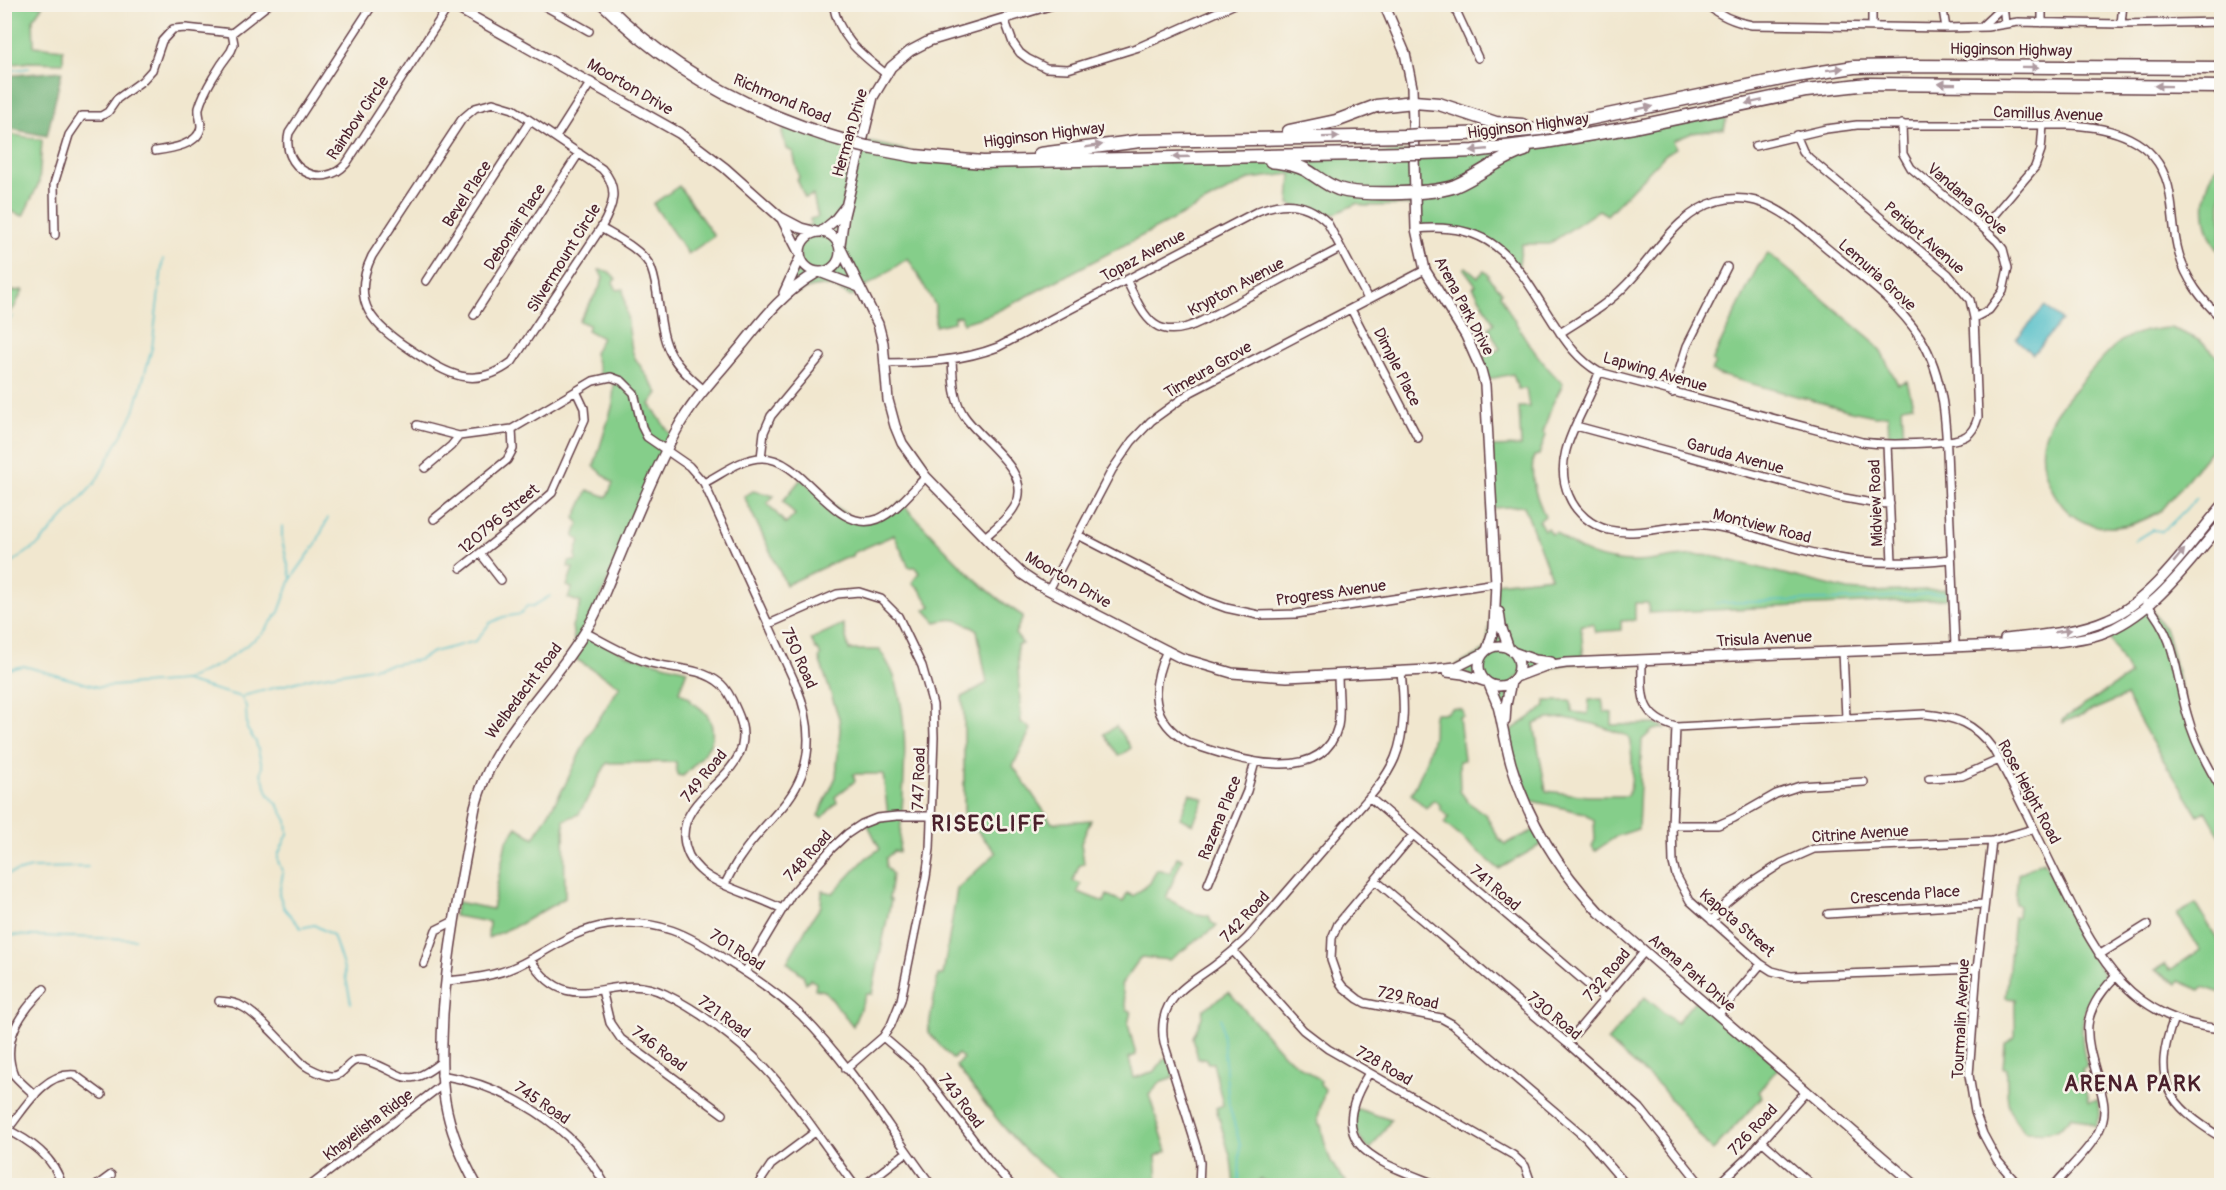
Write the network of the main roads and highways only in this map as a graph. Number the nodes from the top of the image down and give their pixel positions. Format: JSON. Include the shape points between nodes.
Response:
{"nodes":[{"id":1,"x":604,"y":4,"type":"edge"},
{"id":2,"x":2222,"y":68,"type":"edge"},
{"id":3,"x":2222,"y":87,"type":"edge"},
{"id":4,"x":1615,"y":115,"type":"junction"},
{"id":5,"x":1634,"y":127,"type":"junction"},
{"id":6,"x":1216,"y":139,"type":"junction"},
{"id":7,"x":1414,"y":144,"type":"junction"},
{"id":8,"x":1216,"y":156,"type":"junction"},
{"id":9,"x":973,"y":160,"type":"junction"}],
"edges":[{"from":1,"to":9,"type":"highway","name":"Richmond Road","via":[[655,48],[748,106],[798,127],[861,146],[923,157]]},
{"from":4,"to":2,"type":"highway","name":"Higginson Highway","one_way":true,"via":[[1854,67]]},
{"from":3,"to":5,"type":"highway","name":"Higginson Highway","one_way":true,"via":[[1868,84],[1806,91]]},
{"from":4,"to":6,"type":"highway","via":[[1515,125],[1439,104],[1414,102],[1376,106],[1308,128]]},
{"from":4,"to":7,"type":"highway","name":"Higginson Highway"},
{"from":5,"to":7,"type":"highway","name":"Higginson Highway","one_way":true,"via":[[1511,147]]},
{"from":5,"to":8,"type":"highway","via":[[1524,151],[1437,191],[1346,191],[1296,166]]},
{"from":6,"to":7,"type":"highway","name":"Higginson Highway","one_way":true},
{"from":9,"to":6,"type":"highway","name":"Higginson Highway","one_way":true,"via":[[1140,141]]},
{"from":7,"to":8,"type":"highway","name":"Higginson Highway"},
{"from":8,"to":9,"type":"highway","name":"Higginson Highway","one_way":true}]}
